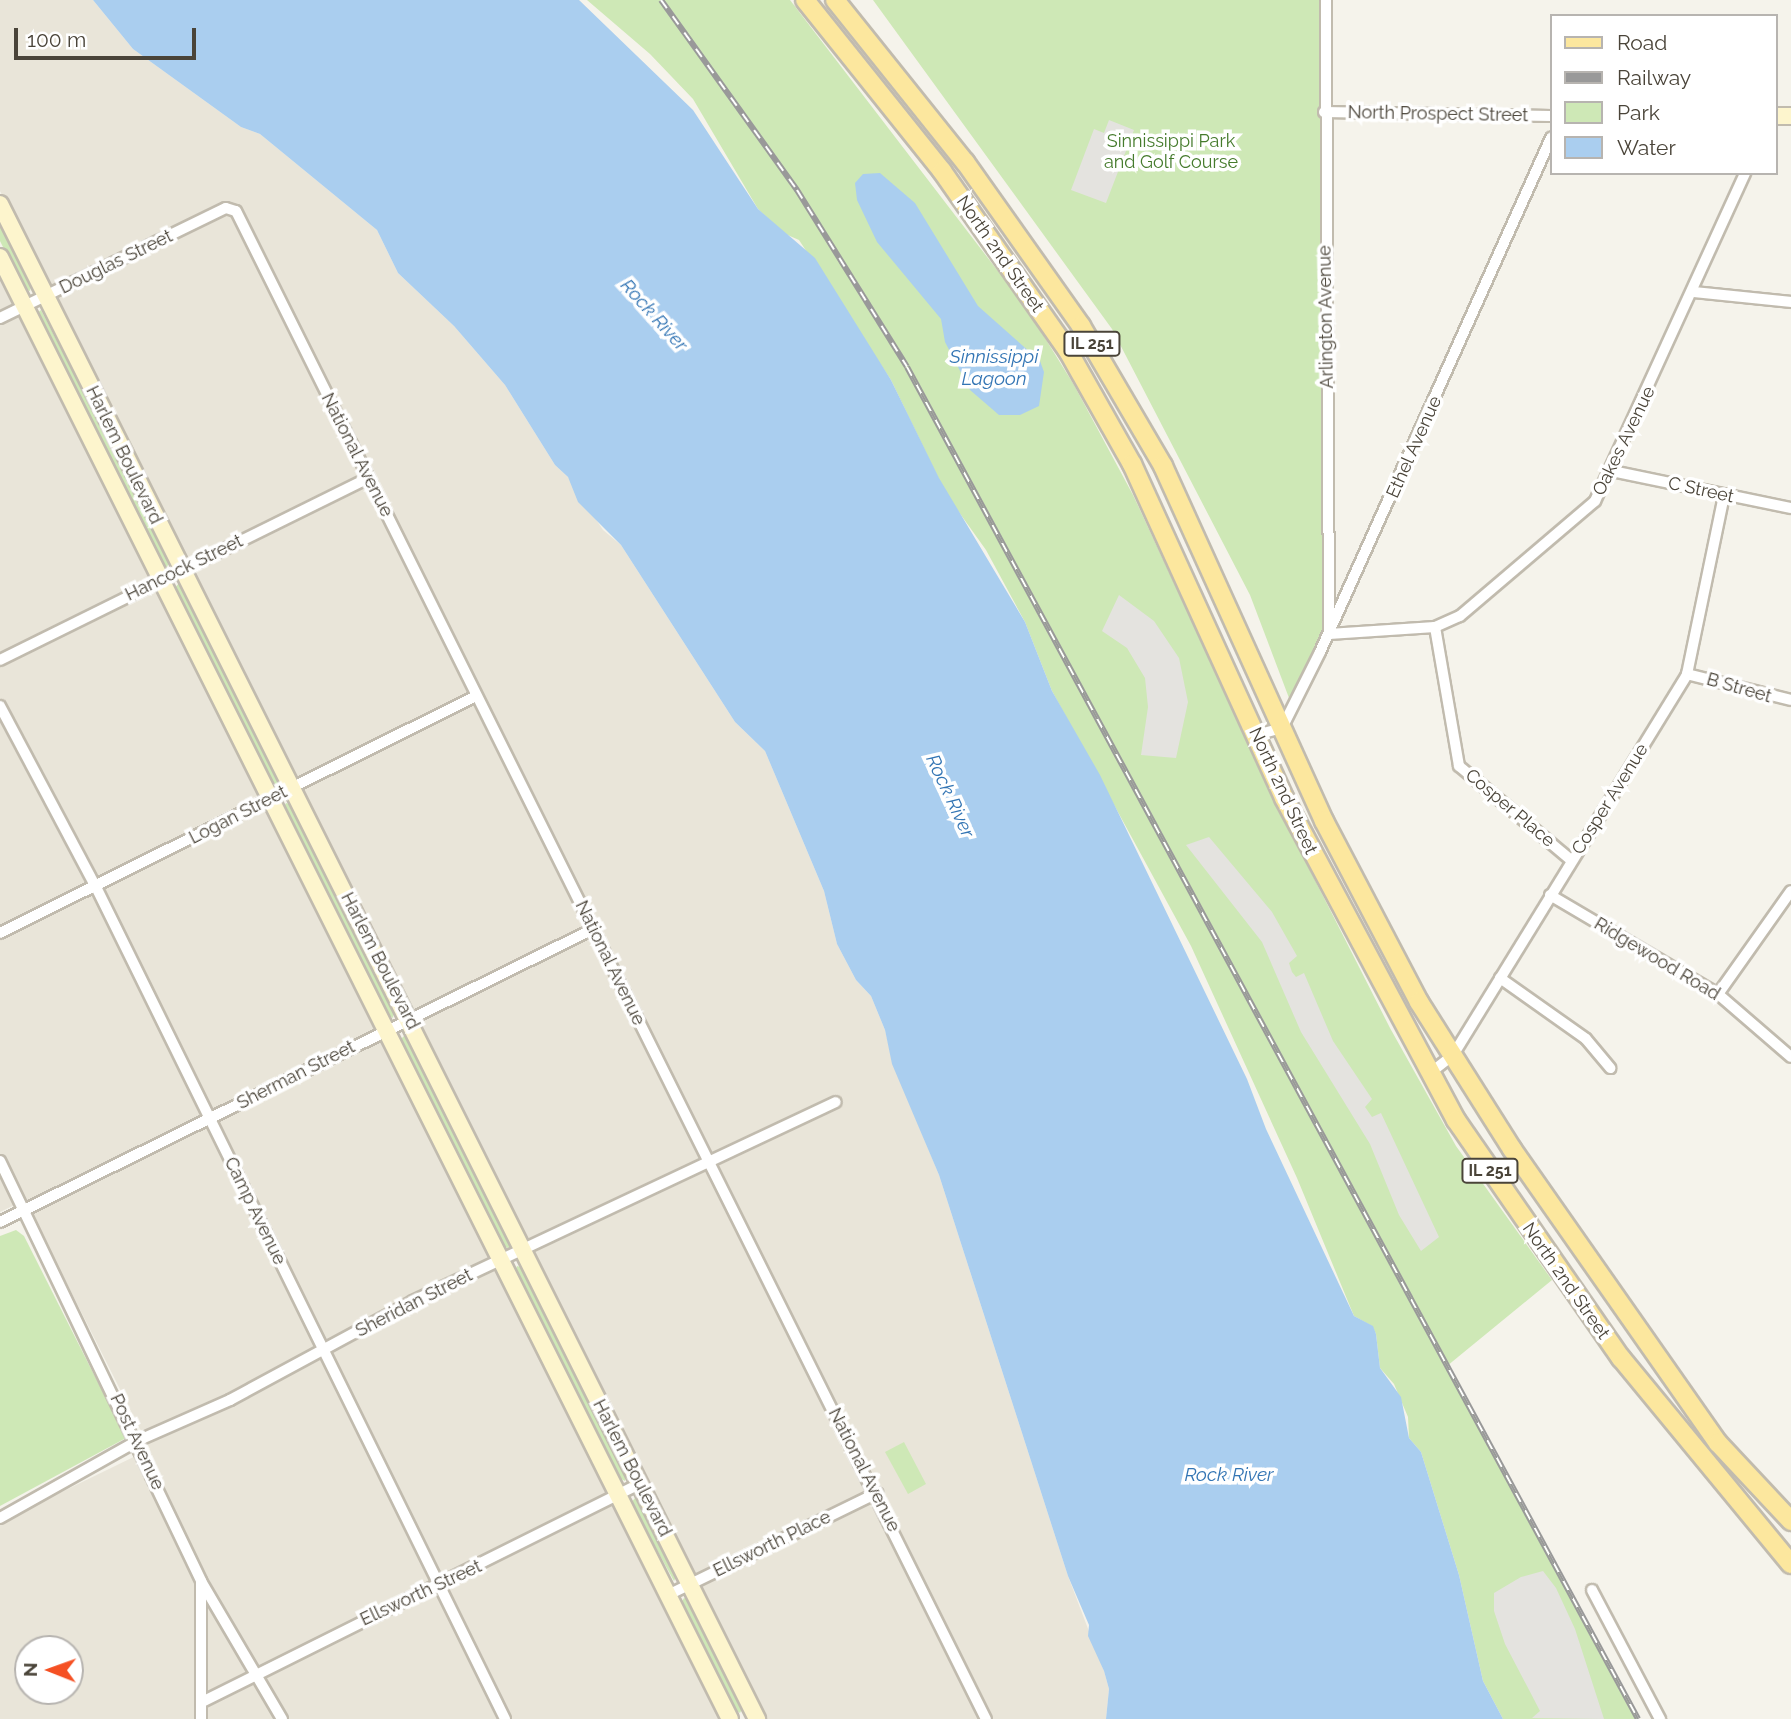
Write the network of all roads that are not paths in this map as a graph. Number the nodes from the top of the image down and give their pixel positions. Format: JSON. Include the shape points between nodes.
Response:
{"nodes":[{"id":1,"x":805,"y":0,"type":"edge"},
{"id":2,"x":835,"y":0,"type":"edge"},
{"id":3,"x":1326,"y":0,"type":"edge"},
{"id":4,"x":1324,"y":112,"type":"junction"},
{"id":5,"x":1550,"y":116,"type":"edge"},
{"id":6,"x":1550,"y":140,"type":"edge"},
{"id":7,"x":1744,"y":175,"type":"edge"},
{"id":8,"x":0,"y":204,"type":"edge"},
{"id":9,"x":232,"y":208,"type":"joint"},
{"id":10,"x":0,"y":257,"type":"edge"},
{"id":11,"x":1694,"y":292,"type":"junction"},
{"id":12,"x":46,"y":296,"type":"junction"},
{"id":13,"x":1791,"y":302,"type":"edge"},
{"id":14,"x":24,"y":307,"type":"junction"},
{"id":15,"x":0,"y":318,"type":"edge"},
{"id":16,"x":1612,"y":471,"type":"junction"},
{"id":17,"x":369,"y":478,"type":"junction"},
{"id":18,"x":1724,"y":495,"type":"junction"},
{"id":19,"x":1791,"y":508,"type":"edge"},
{"id":20,"x":181,"y":569,"type":"junction"},
{"id":21,"x":160,"y":580,"type":"junction"},
{"id":22,"x":1436,"y":628,"type":"junction"},
{"id":23,"x":1329,"y":634,"type":"junction"},
{"id":24,"x":0,"y":660,"type":"edge"},
{"id":25,"x":1687,"y":674,"type":"junction"},
{"id":26,"x":476,"y":696,"type":"junction"},
{"id":27,"x":1791,"y":700,"type":"edge"},
{"id":28,"x":0,"y":706,"type":"edge"},
{"id":29,"x":1282,"y":728,"type":"junction"},
{"id":30,"x":1256,"y":735,"type":"junction"},
{"id":31,"x":293,"y":788,"type":"junction"},
{"id":32,"x":270,"y":799,"type":"junction"},
{"id":33,"x":1572,"y":860,"type":"junction"},
{"id":34,"x":96,"y":887,"type":"junction"},
{"id":35,"x":1791,"y":891,"type":"edge"},
{"id":36,"x":1550,"y":895,"type":"junction"},
{"id":37,"x":593,"y":929,"type":"junction"},
{"id":38,"x":0,"y":933,"type":"edge"},
{"id":39,"x":1500,"y":978,"type":"junction"},
{"id":40,"x":1718,"y":994,"type":"junction"},
{"id":41,"x":409,"y":1017,"type":"junction"},
{"id":42,"x":386,"y":1028,"type":"junction"},
{"id":43,"x":1453,"y":1055,"type":"junction"},
{"id":44,"x":1791,"y":1057,"type":"edge"},
{"id":45,"x":1610,"y":1068,"type":"dead end"},
{"id":46,"x":1430,"y":1073,"type":"junction"},
{"id":47,"x":835,"y":1102,"type":"dead end"},
{"id":48,"x":210,"y":1119,"type":"junction"},
{"id":49,"x":0,"y":1161,"type":"edge"},
{"id":50,"x":709,"y":1162,"type":"junction"},
{"id":51,"x":24,"y":1211,"type":"junction"},
{"id":52,"x":0,"y":1222,"type":"edge"},
{"id":53,"x":524,"y":1249,"type":"junction"},
{"id":54,"x":501,"y":1260,"type":"junction"},
{"id":55,"x":323,"y":1351,"type":"junction"},
{"id":56,"x":137,"y":1441,"type":"junction"},
{"id":57,"x":639,"y":1485,"type":"junction"},
{"id":58,"x":877,"y":1493,"type":"junction"},
{"id":59,"x":618,"y":1495,"type":"junction"},
{"id":60,"x":0,"y":1518,"type":"edge"},
{"id":61,"x":1791,"y":1521,"type":"edge"},
{"id":62,"x":1791,"y":1564,"type":"edge"},
{"id":63,"x":201,"y":1581,"type":"junction"},
{"id":64,"x":690,"y":1584,"type":"junction"},
{"id":65,"x":440,"y":1585,"type":"junction"},
{"id":66,"x":1592,"y":1590,"type":"dead end"},
{"id":67,"x":668,"y":1595,"type":"junction"},
{"id":68,"x":258,"y":1676,"type":"junction"},
{"id":69,"x":202,"y":1702,"type":"junction"},
{"id":70,"x":753,"y":1718,"type":"edge"},
{"id":71,"x":201,"y":1719,"type":"edge"},
{"id":72,"x":282,"y":1719,"type":"edge"},
{"id":73,"x":505,"y":1719,"type":"edge"},
{"id":74,"x":730,"y":1719,"type":"edge"},
{"id":75,"x":986,"y":1719,"type":"edge"},
{"id":76,"x":1660,"y":1719,"type":"edge"}],
"edges":[{"from":1,"to":30,"type":"main road","name":"North 2nd Street","number":"IL 251","via":[[942,171],[1068,351],[1132,464]]},
{"from":2,"to":29,"type":"main road","name":"North 2nd Street","number":"IL 251","via":[[965,162],[1081,326],[1163,466]]},
{"from":3,"to":4,"type":"street","name":"Arlington Avenue"},
{"from":4,"to":5,"type":"street","name":"North Prospect Street"},
{"from":4,"to":23,"type":"street","name":"Arlington Avenue"},
{"from":6,"to":23,"type":"street","name":"Ethel Avenue"},
{"from":7,"to":11,"type":"street","name":"Oakes Avenue"},
{"from":8,"to":12,"type":"street","name":"Harlem Boulevard"},
{"from":9,"to":12,"type":"street","name":"Douglas Street"},
{"from":9,"to":17,"type":"street","name":"National Avenue"},
{"from":10,"to":14,"type":"street","name":"Harlem Boulevard"},
{"from":11,"to":13,"type":"street"},
{"from":11,"to":16,"type":"street","name":"Oakes Avenue"},
{"from":12,"to":14,"type":"street","name":"Douglas Street"},
{"from":12,"to":20,"type":"street","name":"Harlem Boulevard"},
{"from":14,"to":15,"type":"street","name":"Douglas Street"},
{"from":14,"to":21,"type":"street","name":"Harlem Boulevard"},
{"from":16,"to":18,"type":"street","name":"C Street"},
{"from":16,"to":22,"type":"street","name":"Oakes Avenue","via":[[1595,501],[1460,616]]},
{"from":17,"to":20,"type":"street","name":"Hancock Street"},
{"from":17,"to":26,"type":"street","name":"National Avenue"},
{"from":18,"to":19,"type":"street","name":"C Street"},
{"from":18,"to":25,"type":"street","name":"Cosper Avenue"},
{"from":20,"to":21,"type":"street","name":"Hancock Street"},
{"from":20,"to":31,"type":"street","name":"Harlem Boulevard"},
{"from":21,"to":24,"type":"street","name":"Hancock Street"},
{"from":21,"to":32,"type":"street","name":"Harlem Boulevard"},
{"from":22,"to":23,"type":"street","name":"Oakes Avenue"},
{"from":22,"to":33,"type":"street","name":"Cosper Place","via":[[1459,766]]},
{"from":23,"to":29,"type":"street","name":"Ethel Avenue"},
{"from":25,"to":27,"type":"street","name":"B Street"},
{"from":25,"to":33,"type":"street","name":"Cosper Avenue"},
{"from":26,"to":31,"type":"street","name":"Logan Street"},
{"from":26,"to":37,"type":"street","name":"National Avenue"},
{"from":28,"to":34,"type":"street","name":"Camp Avenue"},
{"from":29,"to":30,"type":"street"},
{"from":29,"to":43,"type":"main road","name":"North 2nd Street","number":"IL 251","via":[[1324,821],[1419,1002]]},
{"from":30,"to":46,"type":"main road","name":"North 2nd Street","number":"IL 251","via":[[1358,942]]},
{"from":31,"to":32,"type":"street","name":"Logan Street"},
{"from":31,"to":41,"type":"street","name":"Harlem Boulevard"},
{"from":32,"to":34,"type":"street","name":"Logan Street"},
{"from":32,"to":42,"type":"street","name":"Harlem Boulevard"},
{"from":33,"to":36,"type":"street","name":"Cosper Avenue"},
{"from":34,"to":38,"type":"street","name":"Logan Street"},
{"from":34,"to":48,"type":"street","name":"Camp Avenue"},
{"from":35,"to":40,"type":"street"},
{"from":36,"to":39,"type":"street","name":"Cosper Avenue"},
{"from":36,"to":40,"type":"street","name":"Ridgewood Road"},
{"from":37,"to":41,"type":"street","name":"Sherman Street"},
{"from":37,"to":50,"type":"street","name":"National Avenue"},
{"from":39,"to":43,"type":"street","name":"Cosper Avenue"},
{"from":39,"to":45,"type":"street","via":[[1586,1039]]},
{"from":40,"to":44,"type":"street","name":"Ridgewood Road"},
{"from":41,"to":42,"type":"street","name":"Sherman Street"},
{"from":41,"to":53,"type":"street","name":"Harlem Boulevard"},
{"from":42,"to":48,"type":"street","name":"Sherman Street"},
{"from":42,"to":54,"type":"street","name":"Harlem Boulevard"},
{"from":43,"to":46,"type":"street","name":"Cosper Avenue"},
{"from":43,"to":61,"type":"main road","name":"North 2nd Street","number":"IL 251","via":[[1512,1149],[1718,1443]]},
{"from":46,"to":62,"type":"main road","name":"North 2nd Street","number":"IL 251","via":[[1478,1153],[1621,1358]]},
{"from":47,"to":50,"type":"street","name":"Sheridan Street"},
{"from":48,"to":51,"type":"street","name":"Sherman Street"},
{"from":48,"to":55,"type":"street","name":"Camp Avenue"},
{"from":49,"to":51,"type":"street","name":"Post Avenue"},
{"from":50,"to":53,"type":"street","name":"Sheridan Street"},
{"from":50,"to":58,"type":"street","name":"National Avenue"},
{"from":51,"to":52,"type":"street","name":"Sherman Street"},
{"from":51,"to":56,"type":"street","name":"Post Avenue"},
{"from":53,"to":54,"type":"street","name":"Sheridan Street"},
{"from":53,"to":57,"type":"street","name":"Harlem Boulevard"},
{"from":54,"to":55,"type":"street","name":"Sheridan Street","via":[[413,1301]]},
{"from":54,"to":59,"type":"street","name":"Harlem Boulevard"},
{"from":55,"to":56,"type":"street","name":"Sheridan Street"},
{"from":55,"to":65,"type":"street","name":"Camp Avenue"},
{"from":56,"to":60,"type":"street","name":"Sheridan Street"},
{"from":56,"to":63,"type":"street","name":"Post Avenue"},
{"from":57,"to":59,"type":"street","name":"Ellsworth Street"},
{"from":57,"to":64,"type":"street","name":"Harlem Boulevard"},
{"from":58,"to":64,"type":"street","name":"Ellsworth Place"},
{"from":58,"to":75,"type":"street","name":"National Avenue"},
{"from":59,"to":65,"type":"street","name":"Ellsworth Street"},
{"from":59,"to":67,"type":"street","name":"Harlem Boulevard"},
{"from":63,"to":68,"type":"street","name":"Post Avenue"},
{"from":63,"to":69,"type":"street"},
{"from":64,"to":67,"type":"street","name":"Ellsworth Place"},
{"from":64,"to":70,"type":"street","name":"Harlem Boulevard"},
{"from":65,"to":68,"type":"street","name":"Ellsworth Street","via":[[346,1628]]},
{"from":65,"to":73,"type":"street","name":"Camp Avenue"},
{"from":66,"to":76,"type":"street"},
{"from":67,"to":74,"type":"street","name":"Harlem Boulevard"},
{"from":68,"to":69,"type":"street","name":"Ellsworth Street"},
{"from":68,"to":72,"type":"street","name":"Post Avenue"},
{"from":69,"to":71,"type":"street"}]}
